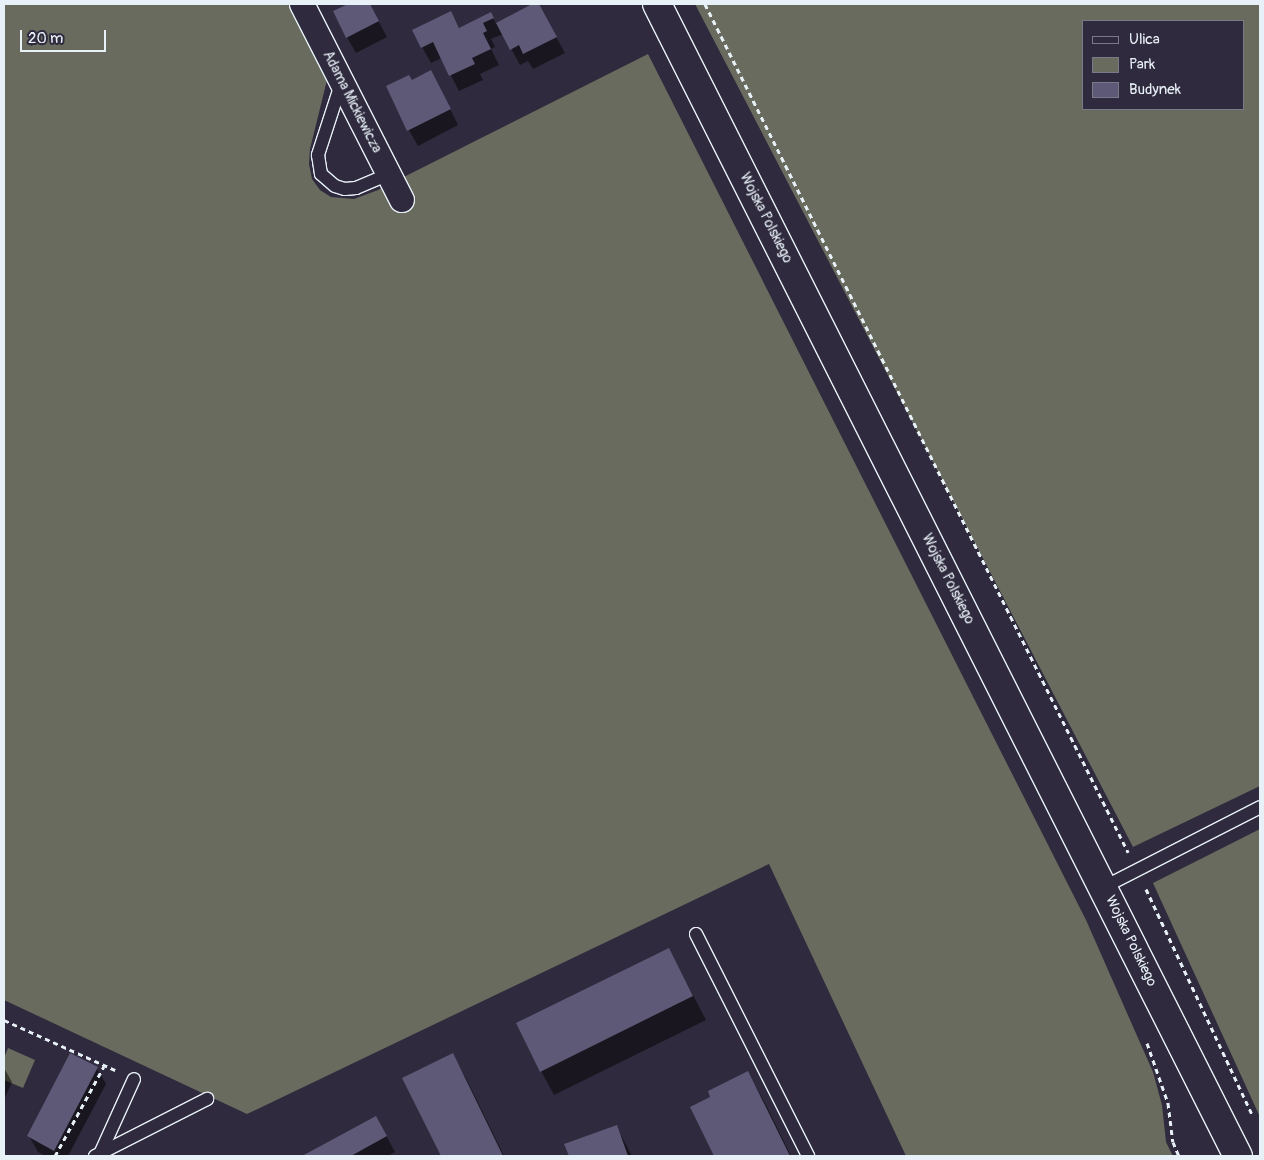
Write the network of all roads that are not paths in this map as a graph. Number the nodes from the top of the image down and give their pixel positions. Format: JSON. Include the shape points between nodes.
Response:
{"nodes":[{"id":1,"x":302,"y":4,"type":"edge"},
{"id":2,"x":657,"y":4,"type":"edge"},
{"id":3,"x":342,"y":81,"type":"junction"},
{"id":4,"x":388,"y":174,"type":"junction"},
{"id":5,"x":402,"y":200,"type":"dead end"},
{"id":6,"x":1260,"y":807,"type":"edge"},
{"id":7,"x":1104,"y":887,"type":"junction"},
{"id":8,"x":696,"y":934,"type":"dead end"},
{"id":9,"x":134,"y":1079,"type":"road end"},
{"id":10,"x":207,"y":1099,"type":"dead end"},
{"id":11,"x":97,"y":1155,"type":"edge"},
{"id":12,"x":808,"y":1156,"type":"edge"},
{"id":13,"x":1238,"y":1156,"type":"edge"}],
"edges":[{"from":1,"to":3,"type":"street","name":"Adama Mickiewicza"},
{"from":2,"to":7,"type":"street","name":"Wojska Polskiego"},
{"from":3,"to":4,"type":"street","name":"Adama Mickiewicza"},
{"from":3,"to":4,"type":"lane","via":[[318,155],[321,174],[335,186],[345,189],[356,188]]},
{"from":4,"to":5,"type":"street","name":"Adama Mickiewicza"},
{"from":6,"to":7,"type":"lane"},
{"from":7,"to":13,"type":"street","name":"Wojska Polskiego"},
{"from":8,"to":12,"type":"lane"},
{"from":9,"to":11,"type":"lane"},
{"from":10,"to":11,"type":"lane"}]}
